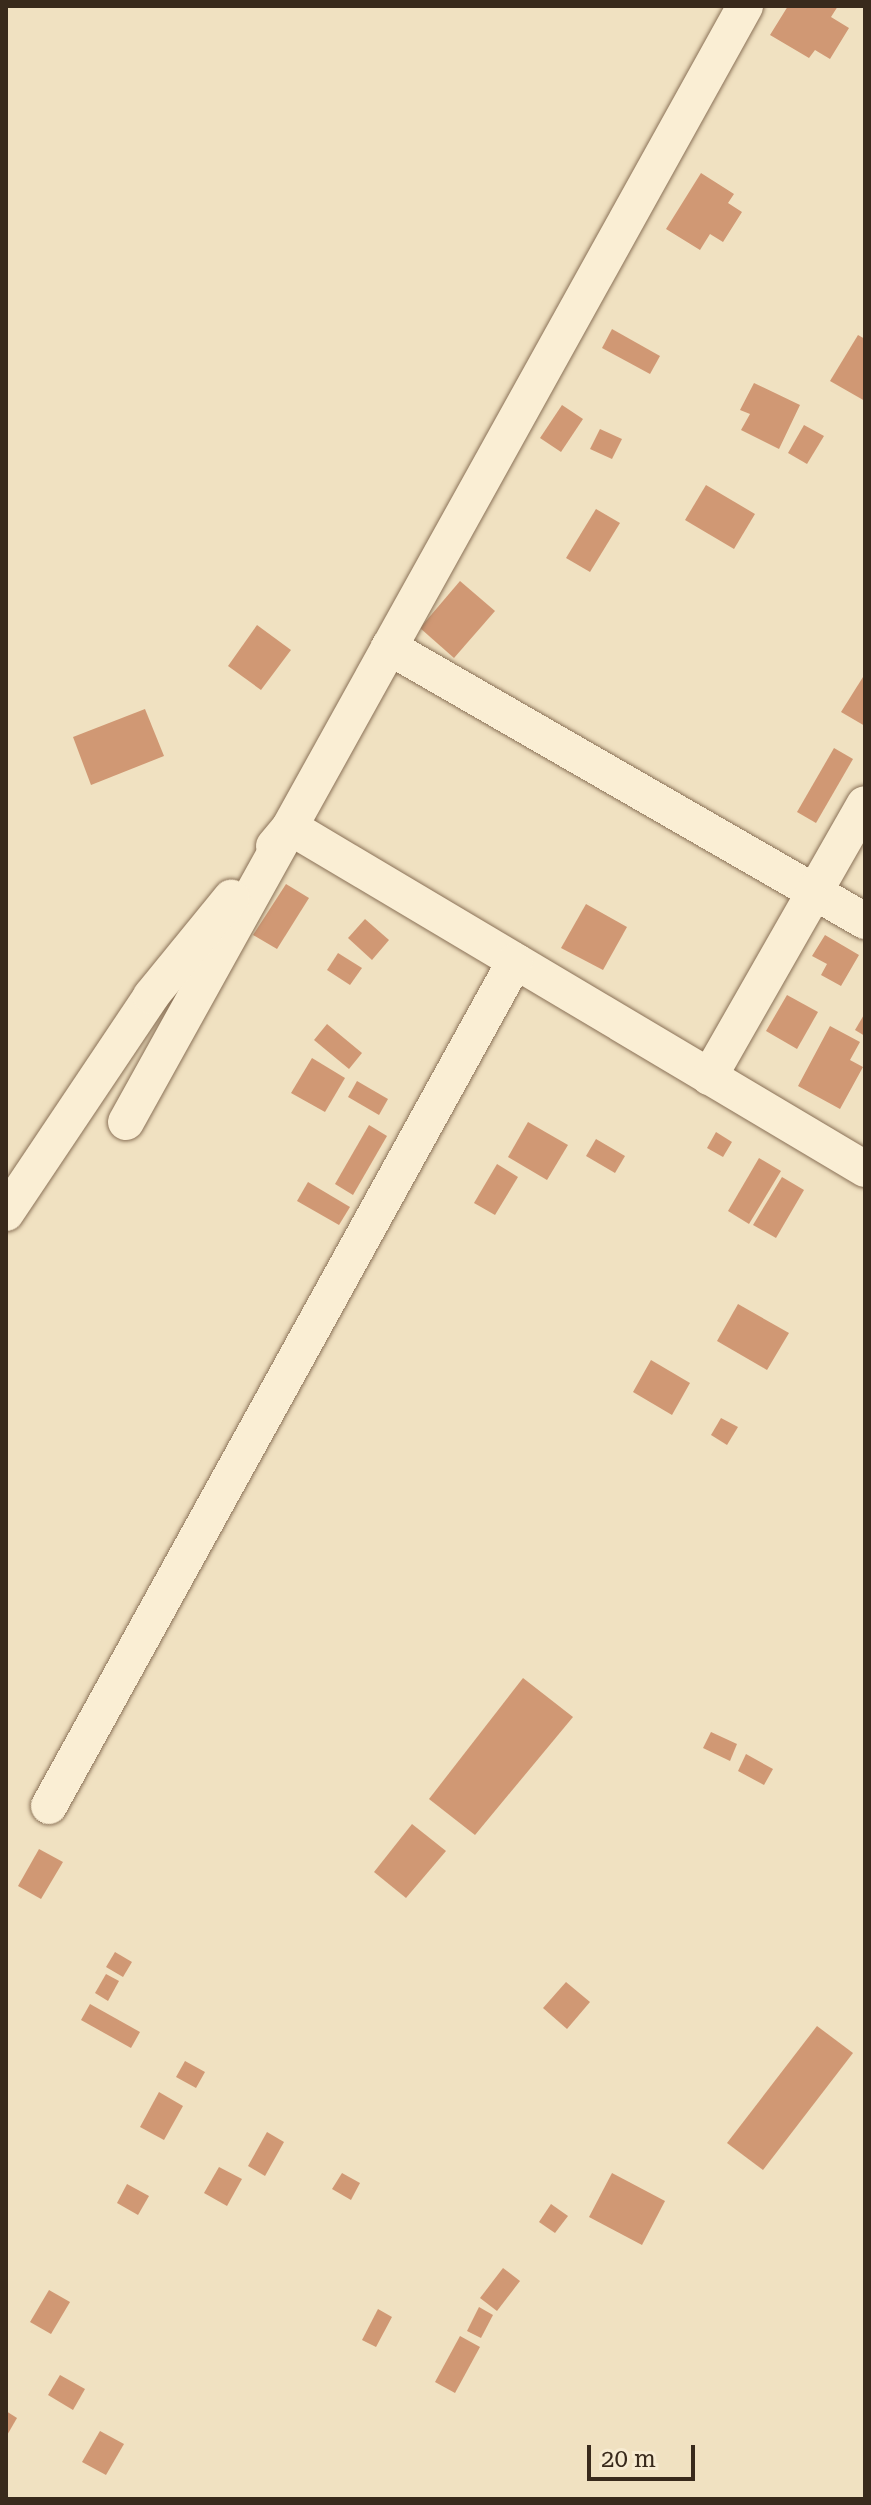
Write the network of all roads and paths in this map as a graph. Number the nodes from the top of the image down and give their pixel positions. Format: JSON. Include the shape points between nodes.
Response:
{"nodes":[{"id":1,"x":745,"y":6,"type":"edge"},
{"id":2,"x":389,"y":647,"type":"junction"},
{"id":3,"x":865,"y":804,"type":"edge"},
{"id":4,"x":290,"y":827,"type":"junction"},
{"id":5,"x":815,"y":892,"type":"junction"},
{"id":6,"x":865,"y":921,"type":"edge"},
{"id":7,"x":515,"y":961,"type":"junction"},
{"id":8,"x":709,"y":1077,"type":"junction"},
{"id":9,"x":126,"y":1122,"type":"dead end"},
{"id":10,"x":865,"y":1169,"type":"edge"},
{"id":11,"x":6,"y":1213,"type":"edge"},
{"id":12,"x":49,"y":1806,"type":"dead end"}],
"edges":[{"from":1,"to":2,"type":"street"},
{"from":2,"to":4,"type":"street"},
{"from":2,"to":5,"type":"street"},
{"from":3,"to":5,"type":"street"},
{"from":4,"to":7,"type":"street"},
{"from":4,"to":9,"type":"street"},
{"from":4,"to":11,"type":"street","via":[[151,996]]},
{"from":5,"to":6,"type":"street"},
{"from":5,"to":8,"type":"street"},
{"from":7,"to":8,"type":"street"},
{"from":7,"to":12,"type":"street"},
{"from":8,"to":10,"type":"street"}]}
